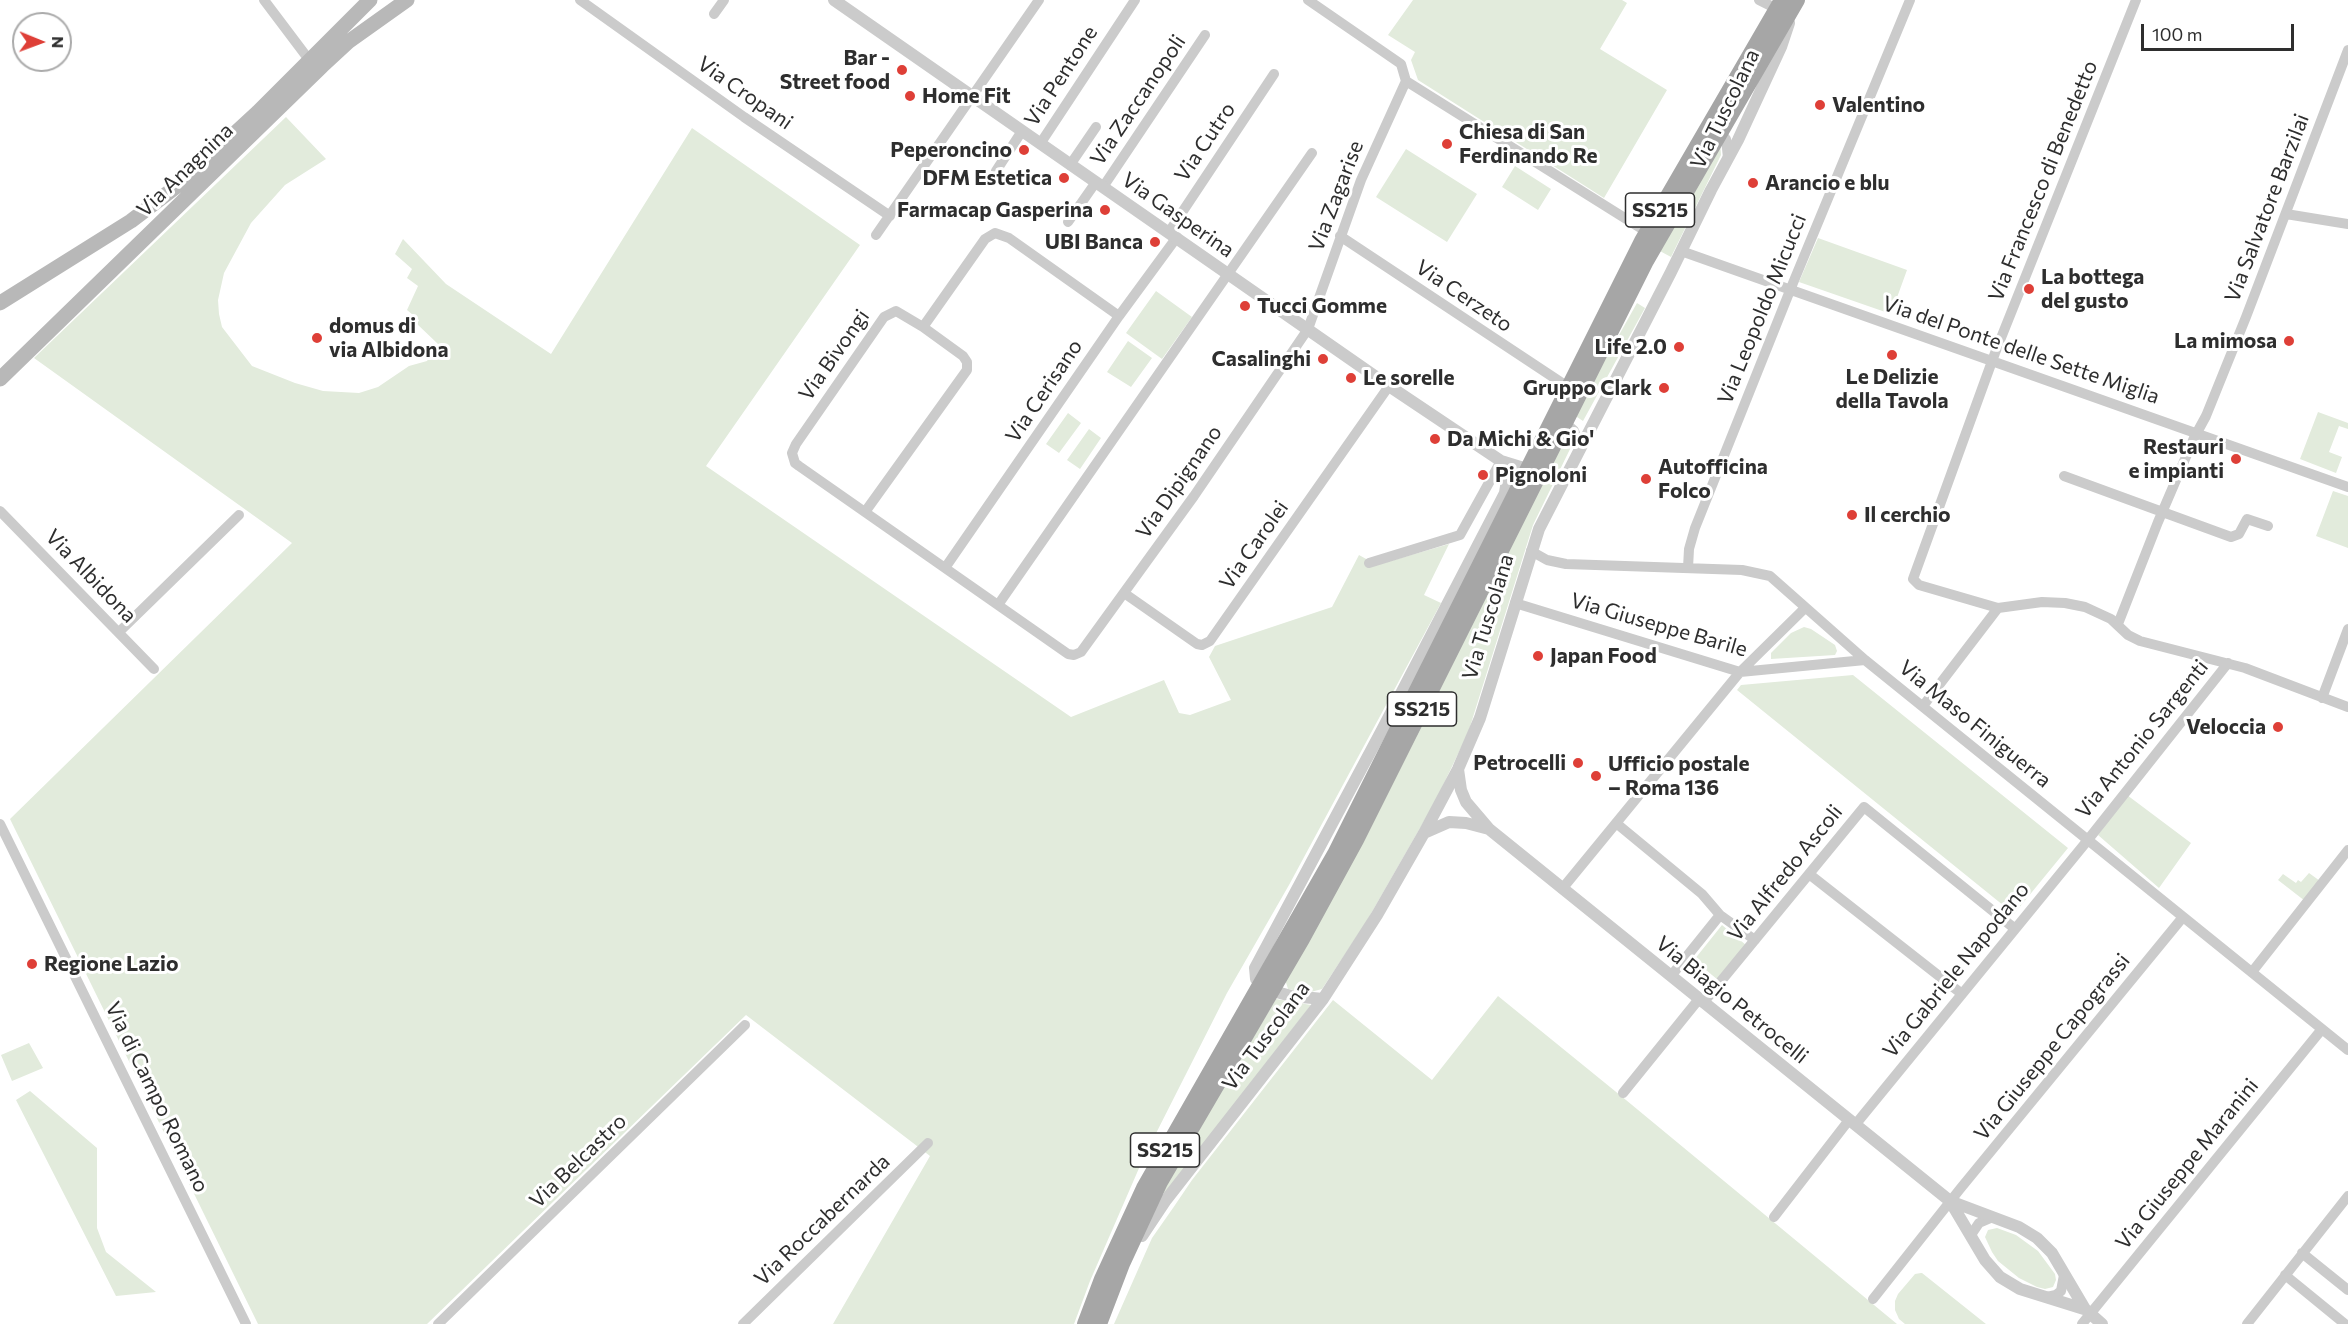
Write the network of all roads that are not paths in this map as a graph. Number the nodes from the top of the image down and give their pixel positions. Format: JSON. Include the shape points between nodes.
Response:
{"nodes":[{"id":1,"x":264,"y":0,"type":"edge"},
{"id":2,"x":370,"y":0,"type":"edge"},
{"id":3,"x":407,"y":0,"type":"edge"},
{"id":4,"x":580,"y":0,"type":"edge"},
{"id":5,"x":724,"y":0,"type":"edge"},
{"id":6,"x":834,"y":0,"type":"edge"},
{"id":7,"x":1039,"y":0,"type":"edge"},
{"id":8,"x":1135,"y":0,"type":"edge"},
{"id":9,"x":1308,"y":0,"type":"edge"},
{"id":10,"x":1759,"y":0,"type":"edge"},
{"id":11,"x":1910,"y":0,"type":"edge"},
{"id":12,"x":2136,"y":0,"type":"edge"},
{"id":13,"x":1787,"y":4,"type":"edge"},
{"id":14,"x":714,"y":14,"type":"dead end"},
{"id":15,"x":1205,"y":35,"type":"dead end"},
{"id":16,"x":2348,"y":50,"type":"edge"},
{"id":17,"x":310,"y":61,"type":"junction"},
{"id":18,"x":1274,"y":74,"type":"dead end"},
{"id":19,"x":1406,"y":81,"type":"junction"},
{"id":20,"x":973,"y":96,"type":"junction"},
{"id":21,"x":1096,"y":127,"type":"dead end"},
{"id":22,"x":1022,"y":131,"type":"junction"},
{"id":23,"x":1712,"y":134,"type":"junction"},
{"id":24,"x":1040,"y":144,"type":"junction"},
{"id":25,"x":1312,"y":153,"type":"dead end"},
{"id":26,"x":1728,"y":158,"type":"junction"},
{"id":27,"x":1070,"y":165,"type":"junction"},
{"id":28,"x":996,"y":171,"type":"dead end"},
{"id":29,"x":1099,"y":185,"type":"junction"},
{"id":30,"x":2286,"y":214,"type":"junction"},
{"id":31,"x":890,"y":216,"type":"junction"},
{"id":32,"x":1068,"y":222,"type":"dead end"},
{"id":33,"x":2348,"y":224,"type":"edge"},
{"id":34,"x":1647,"y":232,"type":"junction"},
{"id":35,"x":876,"y":235,"type":"dead end"},
{"id":36,"x":1173,"y":235,"type":"junction"},
{"id":37,"x":1340,"y":236,"type":"junction"},
{"id":38,"x":1681,"y":251,"type":"junction"},
{"id":39,"x":1228,"y":273,"type":"junction"},
{"id":40,"x":1790,"y":290,"type":"junction"},
{"id":41,"x":0,"y":303,"type":"edge"},
{"id":42,"x":1119,"y":316,"type":"junction"},
{"id":43,"x":923,"y":327,"type":"junction"},
{"id":44,"x":1308,"y":329,"type":"junction"},
{"id":45,"x":1992,"y":360,"type":"junction"},
{"id":46,"x":0,"y":379,"type":"edge"},
{"id":47,"x":1389,"y":386,"type":"junction"},
{"id":48,"x":1568,"y":387,"type":"junction"},
{"id":49,"x":1557,"y":425,"type":"junction"},
{"id":50,"x":2197,"y":432,"type":"junction"},
{"id":51,"x":1580,"y":448,"type":"junction"},
{"id":52,"x":1501,"y":460,"type":"junction"},
{"id":53,"x":1527,"y":469,"type":"junction"},
{"id":54,"x":2064,"y":476,"type":"dead end"},
{"id":55,"x":2348,"y":487,"type":"edge"},
{"id":56,"x":1505,"y":493,"type":"junction"},
{"id":57,"x":0,"y":511,"type":"edge"},
{"id":58,"x":865,"y":512,"type":"junction"},
{"id":59,"x":2162,"y":512,"type":"junction"},
{"id":60,"x":239,"y":514,"type":"dead end"},
{"id":61,"x":2268,"y":526,"type":"dead end"},
{"id":62,"x":1487,"y":550,"type":"junction"},
{"id":63,"x":1531,"y":551,"type":"junction"},
{"id":64,"x":1369,"y":563,"type":"dead end"},
{"id":65,"x":945,"y":568,"type":"junction"},
{"id":66,"x":1688,"y":568,"type":"junction"},
{"id":67,"x":1124,"y":593,"type":"junction"},
{"id":68,"x":1515,"y":603,"type":"junction"},
{"id":69,"x":998,"y":605,"type":"junction"},
{"id":70,"x":1805,"y":608,"type":"junction"},
{"id":71,"x":1998,"y":608,"type":"junction"},
{"id":72,"x":2118,"y":624,"type":"junction"},
{"id":73,"x":2348,"y":629,"type":"edge"},
{"id":74,"x":119,"y":633,"type":"junction"},
{"id":75,"x":1076,"y":655,"type":"joint"},
{"id":76,"x":1865,"y":660,"type":"junction"},
{"id":77,"x":2228,"y":663,"type":"junction"},
{"id":78,"x":154,"y":669,"type":"dead end"},
{"id":79,"x":1428,"y":669,"type":"junction"},
{"id":80,"x":1740,"y":672,"type":"junction"},
{"id":81,"x":2322,"y":698,"type":"junction"},
{"id":82,"x":1923,"y":706,"type":"junction"},
{"id":83,"x":2348,"y":707,"type":"edge"},
{"id":84,"x":1382,"y":730,"type":"junction"},
{"id":85,"x":1458,"y":769,"type":"junction"},
{"id":86,"x":0,"y":824,"type":"edge"},
{"id":87,"x":1616,"y":824,"type":"junction"},
{"id":88,"x":1489,"y":829,"type":"junction"},
{"id":89,"x":1424,"y":833,"type":"junction"},
{"id":90,"x":2087,"y":840,"type":"junction"},
{"id":91,"x":2348,"y":850,"type":"edge"},
{"id":92,"x":1809,"y":874,"type":"junction"},
{"id":93,"x":1562,"y":889,"type":"junction"},
{"id":94,"x":1720,"y":915,"type":"junction"},
{"id":95,"x":2183,"y":917,"type":"junction"},
{"id":96,"x":2014,"y":928,"type":"junction"},
{"id":97,"x":1755,"y":940,"type":"junction"},
{"id":98,"x":2252,"y":972,"type":"junction"},
{"id":99,"x":1671,"y":976,"type":"junction"},
{"id":100,"x":1267,"y":987,"type":"junction"},
{"id":101,"x":1962,"y":994,"type":"junction"},
{"id":102,"x":1323,"y":999,"type":"junction"},
{"id":103,"x":1701,"y":1001,"type":"junction"},
{"id":104,"x":745,"y":1025,"type":"dead end"},
{"id":105,"x":2322,"y":1029,"type":"junction"},
{"id":106,"x":2348,"y":1050,"type":"edge"},
{"id":107,"x":1623,"y":1093,"type":"dead end"},
{"id":108,"x":1852,"y":1123,"type":"junction"},
{"id":109,"x":928,"y":1143,"type":"dead end"},
{"id":110,"x":2348,"y":1196,"type":"edge"},
{"id":111,"x":1950,"y":1201,"type":"junction"},
{"id":112,"x":1774,"y":1217,"type":"dead end"},
{"id":113,"x":1993,"y":1217,"type":"junction"},
{"id":114,"x":1971,"y":1235,"type":"junction"},
{"id":115,"x":2302,"y":1253,"type":"junction"},
{"id":116,"x":1122,"y":1264,"type":"junction"},
{"id":117,"x":2064,"y":1275,"type":"junction"},
{"id":118,"x":2285,"y":1275,"type":"junction"},
{"id":119,"x":2348,"y":1290,"type":"edge"},
{"id":120,"x":2047,"y":1297,"type":"junction"},
{"id":121,"x":1873,"y":1299,"type":"dead end"},
{"id":122,"x":2086,"y":1316,"type":"edge"},
{"id":123,"x":246,"y":1324,"type":"edge"},
{"id":124,"x":438,"y":1324,"type":"edge"},
{"id":125,"x":743,"y":1324,"type":"edge"},
{"id":126,"x":1085,"y":1324,"type":"edge"},
{"id":127,"x":1099,"y":1324,"type":"edge"},
{"id":128,"x":2102,"y":1324,"type":"edge"},
{"id":129,"x":2247,"y":1324,"type":"edge"},
{"id":130,"x":2345,"y":1324,"type":"edge"}],
"edges":[{"from":1,"to":17,"type":"street"},
{"from":2,"to":17,"type":"main road","name":"Via Anagnina"},
{"from":3,"to":46,"type":"main road","name":"Via Anagnina","via":[[348,42],[322,66]]},
{"from":4,"to":31,"type":"street","name":"Via Cropani"},
{"from":5,"to":14,"type":"street"},
{"from":6,"to":20,"type":"street","name":"Via Gasperina"},
{"from":7,"to":20,"type":"street"},
{"from":8,"to":24,"type":"street","name":"Via Pentone"},
{"from":9,"to":19,"type":"street","via":[[1401,64]]},
{"from":10,"to":13,"type":"street"},
{"from":11,"to":40,"type":"street","name":"Via Leopoldo Micucci"},
{"from":12,"to":45,"type":"street","name":"Via Francesco di Benedetto"},
{"from":13,"to":23,"type":"main road","name":"Via Tuscolana","number":"SS215"},
{"from":13,"to":26,"type":"street","name":"Via Tuscolana","via":[[1781,47]]},
{"from":15,"to":29,"type":"street","name":"Via Zaccanopoli"},
{"from":16,"to":30,"type":"street","name":"Via Salvatore Barzilai"},
{"from":17,"to":41,"type":"main road","name":"Via Anagnina","via":[[207,161],[158,201]]},
{"from":18,"to":36,"type":"street","name":"Via Cutro"},
{"from":19,"to":34,"type":"street"},
{"from":19,"to":37,"type":"street","name":"Via Zagarise"},
{"from":20,"to":22,"type":"street","name":"Via Gasperina"},
{"from":20,"to":31,"type":"street"},
{"from":21,"to":27,"type":"street"},
{"from":22,"to":24,"type":"street","name":"Via Gasperina"},
{"from":22,"to":28,"type":"street"},
{"from":23,"to":26,"type":"street","via":[[1726,141]]},
{"from":23,"to":34,"type":"main road","name":"Via Tuscolana","number":"SS215"},
{"from":23,"to":49,"type":"main road","name":"Via Tuscolana","number":"SS215"},
{"from":24,"to":27,"type":"street","name":"Via Gasperina"},
{"from":25,"to":39,"type":"street"},
{"from":26,"to":38,"type":"street","name":"Via Tuscolana"},
{"from":27,"to":29,"type":"street","name":"Via Gasperina"},
{"from":29,"to":32,"type":"street","name":"Via Zaccanopoli"},
{"from":29,"to":36,"type":"street","name":"Via Gasperina"},
{"from":30,"to":33,"type":"street"},
{"from":30,"to":50,"type":"street","name":"Via Salvatore Barzilai"},
{"from":31,"to":35,"type":"street"},
{"from":34,"to":48,"type":"main road","name":"Via Tuscolana","number":"SS215"},
{"from":36,"to":39,"type":"street","name":"Via Gasperina"},
{"from":36,"to":42,"type":"street","name":"Via Cerisano"},
{"from":37,"to":44,"type":"street","name":"Via Zagarise"},
{"from":37,"to":48,"type":"street","name":"Via Cerzeto"},
{"from":38,"to":40,"type":"street","name":"Via del Ponte delle Sette Miglia"},
{"from":38,"to":51,"type":"street","name":"Via Tuscolana"},
{"from":39,"to":44,"type":"street","name":"Via Gasperina"},
{"from":39,"to":69,"type":"street"},
{"from":40,"to":45,"type":"street","name":"Via del Ponte delle Sette Miglia"},
{"from":40,"to":66,"type":"street","name":"Via Leopoldo Micucci","via":[[1692,538]]},
{"from":42,"to":43,"type":"street","via":[[1009,238],[995,233],[985,239]]},
{"from":42,"to":65,"type":"street","name":"Via Cerisano"},
{"from":43,"to":58,"type":"street","name":"Via Bivongi","via":[[965,357],[967,370]]},
{"from":43,"to":58,"type":"street","name":"Via Bivongi","via":[[899,312],[886,315],[793,448],[797,465]]},
{"from":44,"to":47,"type":"street","name":"Via Gasperina"},
{"from":44,"to":67,"type":"street","name":"Via Dipignano"},
{"from":45,"to":50,"type":"street","name":"Via del Ponte delle Sette Miglia"},
{"from":45,"to":71,"type":"street","name":"Via Francesco di Benedetto","via":[[1913,579],[1919,585]]},
{"from":47,"to":52,"type":"street","name":"Via Gasperina"},
{"from":47,"to":67,"type":"street","name":"Via Carolei","via":[[1210,641],[1197,644]]},
{"from":48,"to":49,"type":"main road","name":"Via Tuscolana","number":"SS215"},
{"from":49,"to":51,"type":"street","via":[[1577,437]]},
{"from":49,"to":53,"type":"main road","name":"Via Tuscolana","number":"SS215"},
{"from":49,"to":100,"type":"main road","name":"Via Tuscolana","number":"SS215","via":[[1361,831]]},
{"from":50,"to":55,"type":"street","name":"Via del Ponte delle Sette Miglia"},
{"from":50,"to":59,"type":"street","name":"Via Salvatore Barzilai"},
{"from":51,"to":63,"type":"street","name":"Via Tuscolana"},
{"from":52,"to":53,"type":"street","name":"Via Gasperina"},
{"from":52,"to":56,"type":"street","via":[[1508,474]]},
{"from":52,"to":64,"type":"street","via":[[1460,535]]},
{"from":53,"to":62,"type":"main road","name":"Via Tuscolana","number":"SS215"},
{"from":54,"to":59,"type":"street"},
{"from":56,"to":62,"type":"street"},
{"from":56,"to":84,"type":"street","name":"Via Tuscolana"},
{"from":57,"to":74,"type":"street","name":"Via Albidona"},
{"from":58,"to":65,"type":"street","name":"Via Bivongi"},
{"from":59,"to":61,"type":"street","via":[[2231,537],[2239,534],[2247,519]]},
{"from":59,"to":72,"type":"street","name":"Via Salvatore Barzilai"},
{"from":60,"to":74,"type":"street"},
{"from":62,"to":79,"type":"main road","name":"Via Tuscolana","number":"SS215"},
{"from":63,"to":66,"type":"street","name":"Via Maso Finiguerra","via":[[1566,564]]},
{"from":63,"to":68,"type":"street","name":"Via Tuscolana"},
{"from":65,"to":69,"type":"street","name":"Via Bivongi"},
{"from":66,"to":70,"type":"street","name":"Via Maso Finiguerra","via":[[1765,574]]},
{"from":67,"to":75,"type":"street","name":"Via Dipignano"},
{"from":68,"to":80,"type":"street","name":"Via Giuseppe Barile"},
{"from":68,"to":85,"type":"street","name":"Via Tuscolana","via":[[1482,713]]},
{"from":69,"to":75,"type":"street","name":"Via Bivongi","via":[[1068,654]]},
{"from":70,"to":76,"type":"street","name":"Via Maso Finiguerra"},
{"from":70,"to":80,"type":"street"},
{"from":71,"to":72,"type":"street","via":[[2035,602],[2066,603],[2098,612]]},
{"from":71,"to":82,"type":"street"},
{"from":72,"to":77,"type":"street","via":[[2140,641]]},
{"from":73,"to":81,"type":"street"},
{"from":74,"to":78,"type":"street","name":"Via Albidona"},
{"from":76,"to":80,"type":"street","name":"Via Giuseppe Barile"},
{"from":76,"to":82,"type":"street","name":"Via Maso Finiguerra"},
{"from":77,"to":81,"type":"street"},
{"from":77,"to":90,"type":"street","name":"Via Antonio Sargenti"},
{"from":79,"to":84,"type":"street"},
{"from":79,"to":100,"type":"main road","name":"Via Tuscolana","number":"SS215"},
{"from":80,"to":87,"type":"street"},
{"from":81,"to":83,"type":"street"},
{"from":82,"to":90,"type":"street","name":"Via Maso Finiguerra"},
{"from":84,"to":100,"type":"street","name":"Via Tuscolana","via":[[1255,968],[1254,976]]},
{"from":85,"to":88,"type":"street","name":"Via Biagio Petrocelli","via":[[1466,802]]},
{"from":85,"to":89,"type":"street","name":"Via Tuscolana"},
{"from":86,"to":123,"type":"street","name":"Via di Campo Romano"},
{"from":87,"to":93,"type":"street"},
{"from":87,"to":94,"type":"street","via":[[1702,894]]},
{"from":88,"to":89,"type":"street","name":"Via Biagio Petrocelli","via":[[1449,822]]},
{"from":88,"to":93,"type":"street","name":"Via Biagio Petrocelli"},
{"from":89,"to":102,"type":"street","name":"Via Tuscolana"},
{"from":90,"to":95,"type":"street","name":"Via Maso Finiguerra"},
{"from":90,"to":96,"type":"street","name":"Via Gabriele Napodano"},
{"from":91,"to":98,"type":"street"},
{"from":92,"to":96,"type":"street","name":"Via Alfredo Ascoli","via":[[1864,807]]},
{"from":92,"to":97,"type":"street","name":"Via Alfredo Ascoli"},
{"from":92,"to":101,"type":"street"},
{"from":93,"to":99,"type":"street","name":"Via Biagio Petrocelli"},
{"from":94,"to":97,"type":"street"},
{"from":94,"to":99,"type":"street"},
{"from":95,"to":98,"type":"street","name":"Via Maso Finiguerra"},
{"from":95,"to":111,"type":"street","name":"Via Giuseppe Capograssi"},
{"from":96,"to":101,"type":"street","name":"Via Gabriele Napodano"},
{"from":97,"to":103,"type":"street","name":"Via Alfredo Ascoli"},
{"from":98,"to":105,"type":"street","name":"Via Maso Finiguerra"},
{"from":99,"to":103,"type":"street","name":"Via Biagio Petrocelli"},
{"from":100,"to":102,"type":"street","via":[[1291,996]]},
{"from":100,"to":116,"type":"main road","name":"Via Tuscolana","number":"SS215","via":[[1160,1182]]},
{"from":100,"to":126,"type":"main road","name":"Via Tuscolana","number":"SS215","via":[[1146,1183]]},
{"from":101,"to":108,"type":"street","name":"Via Gabriele Napodano"},
{"from":102,"to":116,"type":"street","name":"Via Tuscolana","via":[[1166,1200]]},
{"from":103,"to":107,"type":"street","name":"Via Alfredo Ascoli"},
{"from":103,"to":108,"type":"street","name":"Via Biagio Petrocelli"},
{"from":104,"to":124,"type":"street","name":"Via Belcastro"},
{"from":105,"to":106,"type":"street","name":"Via Maso Finiguerra"},
{"from":105,"to":122,"type":"street","name":"Via Giuseppe Maranini"},
{"from":108,"to":111,"type":"street","name":"Via Biagio Petrocelli"},
{"from":108,"to":112,"type":"street","name":"Via Gabriele Napodano"},
{"from":109,"to":125,"type":"street","name":"Via Roccabernarda"},
{"from":110,"to":115,"type":"street"},
{"from":111,"to":113,"type":"street","name":"Via Biagio Petrocelli"},
{"from":111,"to":114,"type":"street","name":"Via Biagio Petrocelli"},
{"from":111,"to":121,"type":"street","name":"Via Giuseppe Capograssi"},
{"from":113,"to":114,"type":"street","via":[[1979,1222]]},
{"from":113,"to":117,"type":"street","name":"Via Biagio Petrocelli","via":[[2041,1241]]},
{"from":114,"to":120,"type":"street","name":"Via Biagio Petrocelli","via":[[1988,1264],[2005,1281]]},
{"from":115,"to":118,"type":"street"},
{"from":115,"to":119,"type":"street"},
{"from":116,"to":127,"type":"main road","name":"Via Tuscolana","number":"SS215"},
{"from":117,"to":120,"type":"street","via":[[2061,1291]]},
{"from":117,"to":122,"type":"street","name":"Via Biagio Petrocelli"},
{"from":118,"to":129,"type":"street"},
{"from":118,"to":130,"type":"street"},
{"from":120,"to":122,"type":"street","name":"Via Biagio Petrocelli"},
{"from":122,"to":128,"type":"street","name":"Via Biagio Petrocelli"}]}
